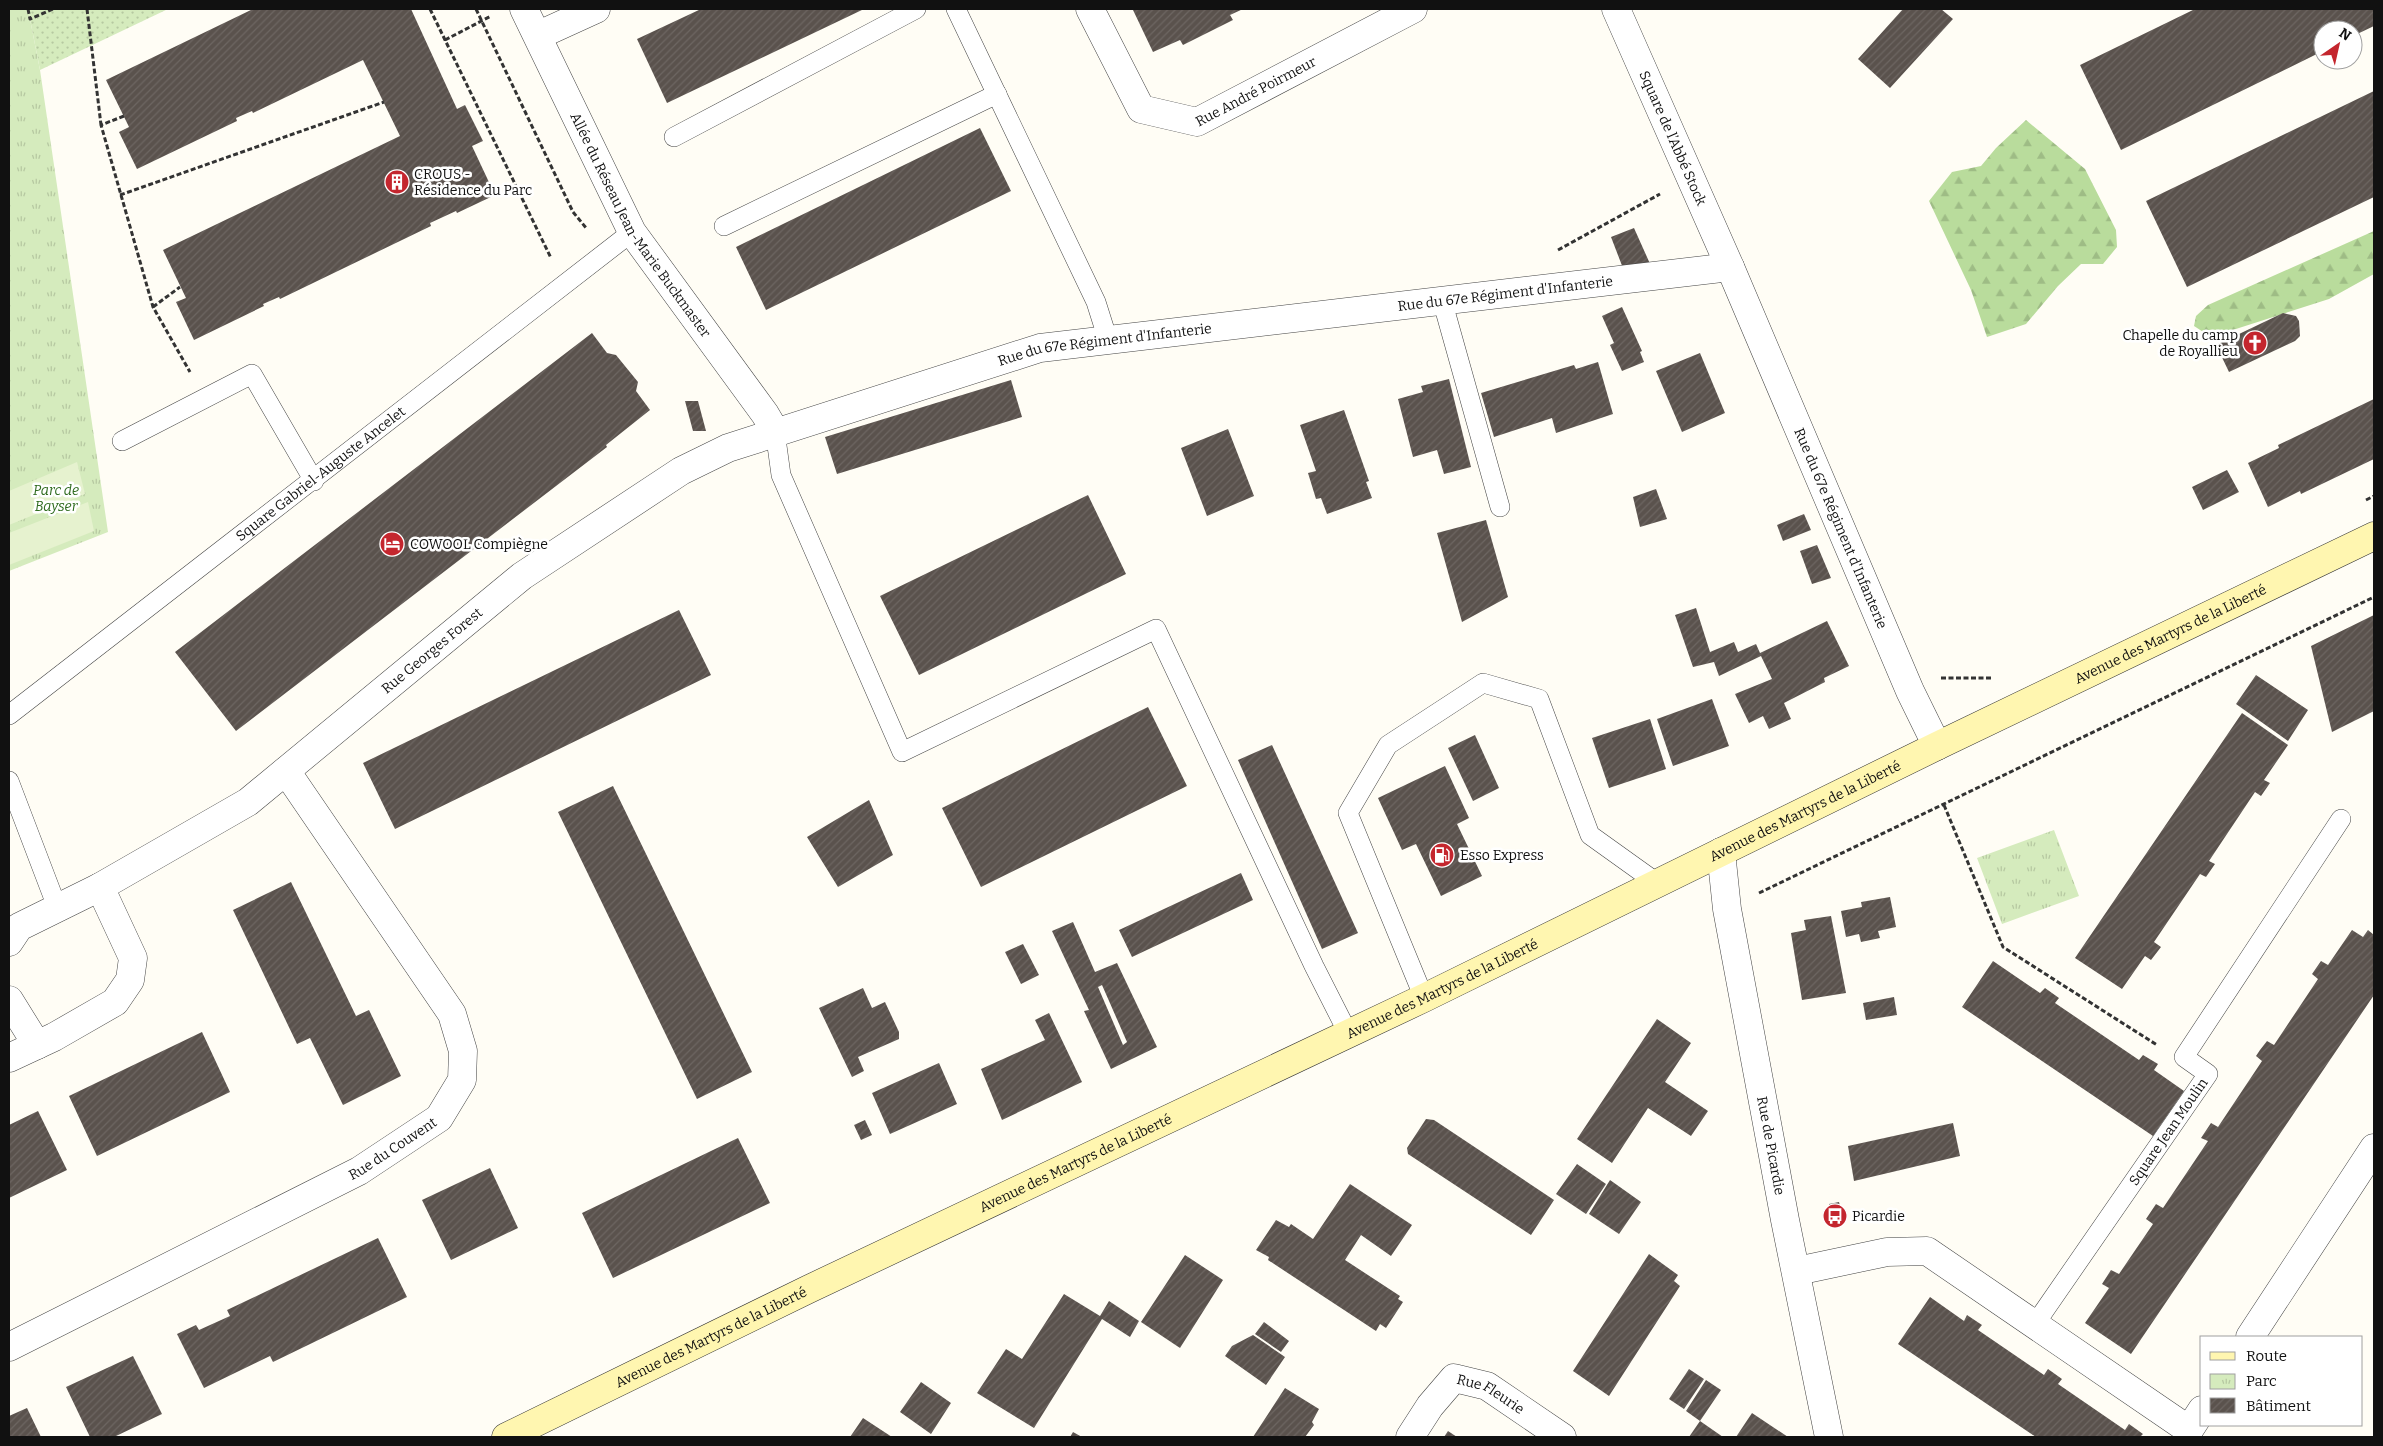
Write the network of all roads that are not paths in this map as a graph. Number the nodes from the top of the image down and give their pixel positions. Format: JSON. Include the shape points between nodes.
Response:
{"nodes":[{"id":1,"x":524,"y":9,"type":"edge"},
{"id":2,"x":596,"y":9,"type":"edge"},
{"id":3,"x":916,"y":9,"type":"edge"},
{"id":4,"x":956,"y":9,"type":"edge"},
{"id":5,"x":1090,"y":9,"type":"edge"},
{"id":6,"x":1413,"y":9,"type":"edge"},
{"id":7,"x":1616,"y":9,"type":"edge"},
{"id":8,"x":539,"y":35,"type":"junction"},
{"id":9,"x":997,"y":94,"type":"junction"},
{"id":10,"x":674,"y":137,"type":"dead end"},
{"id":11,"x":724,"y":226,"type":"dead end"},
{"id":12,"x":632,"y":232,"type":"junction"},
{"id":13,"x":1730,"y":266,"type":"junction"},
{"id":14,"x":1442,"y":300,"type":"junction"},
{"id":15,"x":1108,"y":340,"type":"junction"},
{"id":16,"x":775,"y":431,"type":"junction"},
{"id":17,"x":122,"y":441,"type":"dead end"},
{"id":18,"x":314,"y":481,"type":"junction"},
{"id":19,"x":1500,"y":507,"type":"dead end"},
{"id":20,"x":2374,"y":536,"type":"edge"},
{"id":21,"x":9,"y":715,"type":"edge"},
{"id":22,"x":1937,"y":746,"type":"junction"},
{"id":23,"x":286,"y":771,"type":"junction"},
{"id":24,"x":9,"y":781,"type":"edge"},
{"id":25,"x":2341,"y":819,"type":"dead end"},
{"id":26,"x":1721,"y":852,"type":"junction"},
{"id":27,"x":1657,"y":883,"type":"junction"},
{"id":28,"x":100,"y":887,"type":"junction"},
{"id":29,"x":57,"y":907,"type":"junction"},
{"id":30,"x":9,"y":942,"type":"edge"},
{"id":31,"x":1424,"y":998,"type":"junction"},
{"id":32,"x":9,"y":1000,"type":"edge"},
{"id":33,"x":1348,"y":1033,"type":"junction"},
{"id":34,"x":37,"y":1046,"type":"junction"},
{"id":35,"x":9,"y":1058,"type":"edge"},
{"id":36,"x":2374,"y":1148,"type":"edge"},
{"id":37,"x":1797,"y":1271,"type":"junction"},
{"id":38,"x":2035,"y":1324,"type":"junction"},
{"id":39,"x":2251,"y":1336,"type":"edge"},
{"id":40,"x":9,"y":1347,"type":"edge"},
{"id":41,"x":2200,"y":1413,"type":"edge"},
{"id":42,"x":506,"y":1437,"type":"edge"},
{"id":43,"x":1410,"y":1437,"type":"edge"},
{"id":44,"x":1562,"y":1437,"type":"edge"},
{"id":45,"x":1828,"y":1437,"type":"edge"}],
"edges":[{"from":1,"to":8,"type":"street","name":"Allée du Réseau Jean-Marie Buckmaster"},
{"from":2,"to":8,"type":"street"},
{"from":3,"to":10,"type":"lane"},
{"from":4,"to":9,"type":"lane"},
{"from":5,"to":6,"type":"street","name":"Rue André Poirmeur","via":[[1141,109],[1197,122]]},
{"from":7,"to":13,"type":"street","name":"Square de l’Abbé Stock"},
{"from":8,"to":12,"type":"street","name":"Allée du Réseau Jean-Marie Buckmaster"},
{"from":9,"to":11,"type":"lane"},
{"from":9,"to":15,"type":"lane","via":[[1096,302]]},
{"from":12,"to":16,"type":"street","name":"Allée du Réseau Jean-Marie Buckmaster"},
{"from":12,"to":18,"type":"lane","name":"Square Gabriel-Auguste Ancelet"},
{"from":13,"to":14,"type":"street","name":"Rue du 67e Régiment d'Infanterie"},
{"from":13,"to":22,"type":"street","name":"Rue du 67e Régiment d'Infanterie","via":[[1910,691]]},
{"from":14,"to":15,"type":"street","name":"Rue du 67e Régiment d'Infanterie"},
{"from":14,"to":19,"type":"lane"},
{"from":15,"to":16,"type":"street","name":"Rue du 67e Régiment d'Infanterie","via":[[1040,348]]},
{"from":16,"to":23,"type":"street","name":"Rue Georges Forest","via":[[681,470],[522,576]]},
{"from":16,"to":33,"type":"lane","via":[[781,475],[902,752],[1156,629]]},
{"from":17,"to":18,"type":"lane","via":[[252,374]]},
{"from":18,"to":21,"type":"lane","name":"Square Gabriel-Auguste Ancelet"},
{"from":20,"to":22,"type":"street","name":"Avenue des Martyrs de la Liberté"},
{"from":22,"to":26,"type":"street","name":"Avenue des Martyrs de la Liberté"},
{"from":23,"to":28,"type":"street","name":"Rue Georges Forest","via":[[248,802]]},
{"from":23,"to":40,"type":"street","name":"Rue du Couvent","via":[[452,1014],[463,1051],[462,1080],[439,1118],[359,1171]]},
{"from":24,"to":29,"type":"lane"},
{"from":25,"to":38,"type":"lane","name":"Square Jean Moulin","via":[[2184,1057],[2208,1074]]},
{"from":26,"to":27,"type":"street","name":"Avenue des Martyrs de la Liberté"},
{"from":26,"to":37,"type":"street","name":"Rue de Picardie","via":[[1727,909]]},
{"from":27,"to":31,"type":"street","name":"Avenue des Martyrs de la Liberté"},
{"from":27,"to":31,"type":"lane","via":[[1590,836],[1539,698],[1483,683],[1388,745],[1348,813]]},
{"from":28,"to":29,"type":"street","name":"Rue Georges Forest"},
{"from":28,"to":34,"type":"street","via":[[133,958],[130,980],[115,1002]]},
{"from":29,"to":30,"type":"street","name":"Rue Georges Forest","via":[[19,927]]},
{"from":31,"to":33,"type":"street","name":"Avenue des Martyrs de la Liberté"},
{"from":32,"to":34,"type":"street"},
{"from":33,"to":42,"type":"street","name":"Avenue des Martyrs de la Liberté","via":[[817,1285]]},
{"from":34,"to":35,"type":"street"},
{"from":36,"to":39,"type":"street"},
{"from":37,"to":38,"type":"street","via":[[1887,1252],[1927,1251]]},
{"from":37,"to":45,"type":"street","name":"Rue de Picardie"},
{"from":38,"to":41,"type":"street","via":[[2189,1430]]},
{"from":43,"to":44,"type":"street","name":"Rue Fleurie","via":[[1454,1378],[1487,1386]]}]}
